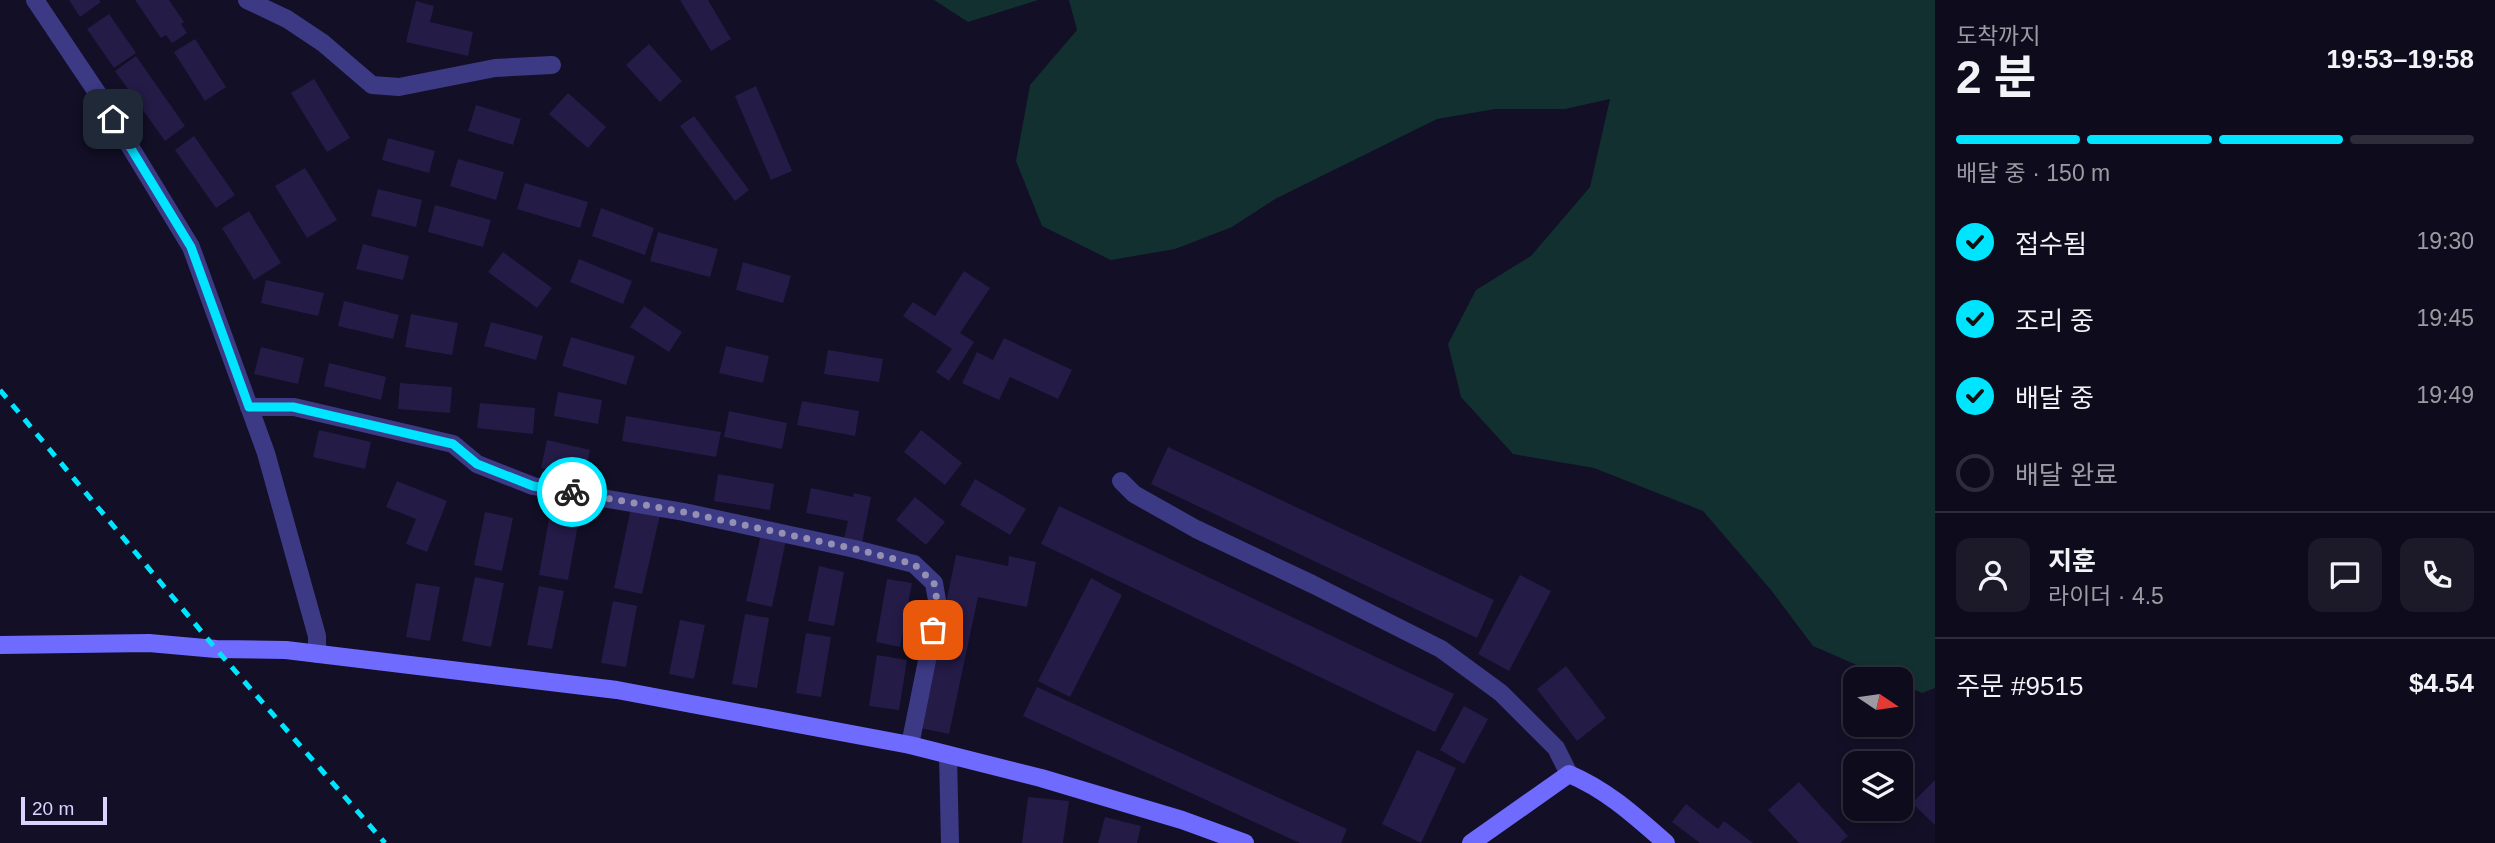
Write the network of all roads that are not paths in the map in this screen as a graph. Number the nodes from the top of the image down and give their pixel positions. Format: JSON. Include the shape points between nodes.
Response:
{"nodes":[{"id":1,"x":35,"y":0,"type":"edge"},
{"id":2,"x":247,"y":0,"type":"edge"},
{"id":3,"x":552,"y":65,"type":"dead end"},
{"id":4,"x":249,"y":407,"type":"junction"},
{"id":5,"x":1121,"y":481,"type":"dead end"},
{"id":6,"x":0,"y":645,"type":"edge"},
{"id":7,"x":317,"y":654,"type":"junction"},
{"id":8,"x":910,"y":745,"type":"junction"},
{"id":9,"x":948,"y":755,"type":"junction"},
{"id":10,"x":1569,"y":774,"type":"junction"},
{"id":11,"x":950,"y":843,"type":"edge"},
{"id":12,"x":1245,"y":843,"type":"edge"},
{"id":13,"x":1471,"y":843,"type":"edge"},
{"id":14,"x":1666,"y":843,"type":"edge"}],
"edges":[{"from":1,"to":4,"type":"street","via":[[191,247]]},
{"from":2,"to":3,"type":"street","via":[[314,37],[372,85],[399,87],[495,68]]},
{"from":4,"to":7,"type":"street","via":[[317,636]]},
{"from":4,"to":8,"type":"street","via":[[293,407],[453,444],[477,464],[533,486],[684,512],[914,564],[934,583],[938,607]]},
{"from":5,"to":10,"type":"street","via":[[1134,494],[1196,529],[1441,649],[1502,693],[1556,748]]},
{"from":6,"to":7,"type":"street","via":[[149,643]]},
{"from":7,"to":8,"type":"street","via":[[617,690]]},
{"from":8,"to":9,"type":"street"},
{"from":9,"to":11,"type":"street"},
{"from":9,"to":12,"type":"street","via":[[1182,820]]},
{"from":10,"to":13,"type":"street"},
{"from":10,"to":14,"type":"street","via":[[1615,798]]}]}
